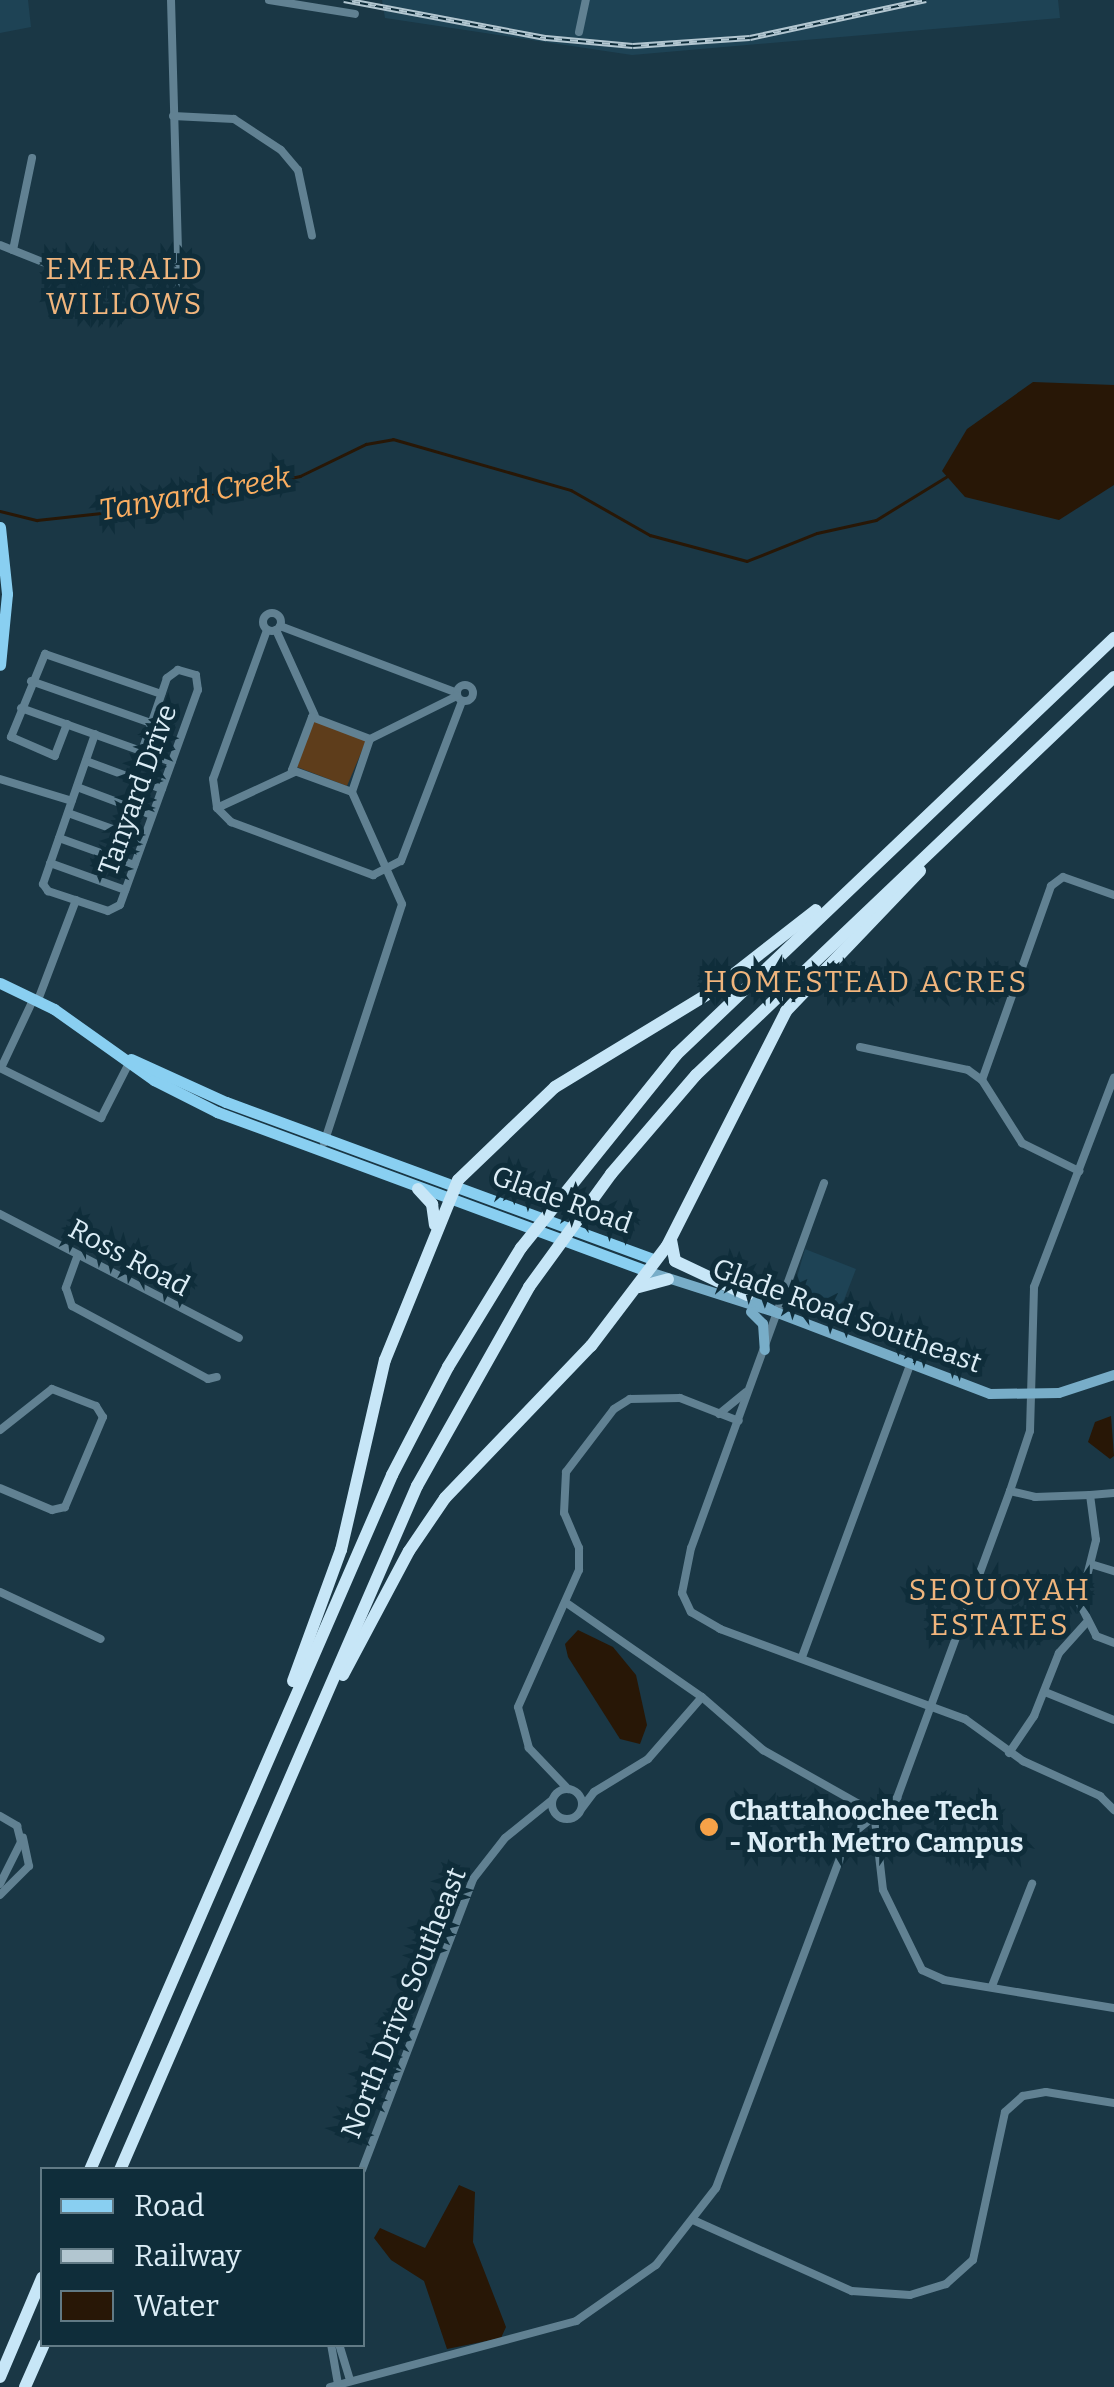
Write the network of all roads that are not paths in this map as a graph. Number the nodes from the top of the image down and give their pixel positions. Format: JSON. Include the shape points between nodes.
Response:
{"nodes":[{"id":1,"x":171,"y":0,"type":"edge"},
{"id":2,"x":269,"y":0,"type":"edge"},
{"id":3,"x":586,"y":0,"type":"edge"},
{"id":4,"x":356,"y":14,"type":"dead end"},
{"id":5,"x":580,"y":32,"type":"dead end"},
{"id":6,"x":174,"y":116,"type":"junction"},
{"id":7,"x":32,"y":158,"type":"dead end"},
{"id":8,"x":312,"y":236,"type":"dead end"},
{"id":9,"x":0,"y":245,"type":"edge"},
{"id":10,"x":13,"y":250,"type":"junction"},
{"id":11,"x":55,"y":266,"type":"dead end"},
{"id":12,"x":179,"y":295,"type":"dead end"},
{"id":13,"x":0,"y":527,"type":"edge"},
{"id":14,"x":274,"y":629,"type":"junction"},
{"id":15,"x":1114,"y":638,"type":"edge"},
{"id":16,"x":0,"y":665,"type":"edge"},
{"id":17,"x":1114,"y":676,"type":"edge"},
{"id":18,"x":31,"y":681,"type":"junction"},
{"id":19,"x":161,"y":694,"type":"junction"},
{"id":20,"x":459,"y":697,"type":"junction"},
{"id":21,"x":21,"y":708,"type":"junction"},
{"id":22,"x":316,"y":716,"type":"junction"},
{"id":23,"x":151,"y":723,"type":"junction"},
{"id":24,"x":67,"y":724,"type":"junction"},
{"id":25,"x":96,"y":734,"type":"junction"},
{"id":26,"x":370,"y":739,"type":"junction"},
{"id":27,"x":142,"y":751,"type":"junction"},
{"id":28,"x":86,"y":761,"type":"junction"},
{"id":29,"x":172,"y":762,"type":"junction"},
{"id":30,"x":295,"y":772,"type":"junction"},
{"id":31,"x":0,"y":778,"type":"edge"},
{"id":32,"x":77,"y":788,"type":"junction"},
{"id":33,"x":162,"y":788,"type":"junction"},
{"id":34,"x":352,"y":792,"type":"junction"},
{"id":35,"x":72,"y":800,"type":"junction"},
{"id":36,"x":218,"y":808,"type":"junction"},
{"id":37,"x":974,"y":809,"type":"junction"},
{"id":38,"x":68,"y":813,"type":"junction"},
{"id":39,"x":152,"y":815,"type":"junction"},
{"id":40,"x":59,"y":838,"type":"junction"},
{"id":41,"x":143,"y":840,"type":"junction"},
{"id":42,"x":50,"y":863,"type":"junction"},
{"id":43,"x":134,"y":865,"type":"junction"},
{"id":44,"x":389,"y":871,"type":"junction"},
{"id":45,"x":852,"y":884,"type":"junction"},
{"id":46,"x":126,"y":890,"type":"junction"},
{"id":47,"x":1114,"y":895,"type":"edge"},
{"id":48,"x":76,"y":900,"type":"junction"},
{"id":49,"x":0,"y":983,"type":"edge"},
{"id":50,"x":36,"y":999,"type":"junction"},
{"id":51,"x":860,"y":1047,"type":"dead end"},
{"id":52,"x":131,"y":1059,"type":"junction"},
{"id":53,"x":0,"y":1068,"type":"edge"},
{"id":54,"x":1114,"y":1078,"type":"edge"},
{"id":55,"x":982,"y":1080,"type":"junction"},
{"id":56,"x":324,"y":1146,"type":"junction"},
{"id":57,"x":1079,"y":1171,"type":"junction"},
{"id":58,"x":824,"y":1183,"type":"dead end"},
{"id":59,"x":418,"y":1188,"type":"junction"},
{"id":60,"x":453,"y":1194,"type":"junction"},
{"id":61,"x":0,"y":1214,"type":"edge"},
{"id":62,"x":434,"y":1228,"type":"junction"},
{"id":63,"x":671,"y":1239,"type":"junction"},
{"id":64,"x":77,"y":1257,"type":"junction"},
{"id":65,"x":622,"y":1264,"type":"joint"},
{"id":66,"x":649,"y":1265,"type":"junction"},
{"id":67,"x":674,"y":1282,"type":"junction"},
{"id":68,"x":639,"y":1287,"type":"junction"},
{"id":69,"x":746,"y":1295,"type":"junction"},
{"id":70,"x":778,"y":1313,"type":"junction"},
{"id":71,"x":238,"y":1338,"type":"dead end"},
{"id":72,"x":765,"y":1350,"type":"junction"},
{"id":73,"x":911,"y":1362,"type":"junction"},
{"id":74,"x":756,"y":1375,"type":"junction"},
{"id":75,"x":1114,"y":1375,"type":"edge"},
{"id":76,"x":218,"y":1376,"type":"dead end"},
{"id":77,"x":1029,"y":1396,"type":"junction"},
{"id":78,"x":720,"y":1414,"type":"junction"},
{"id":79,"x":739,"y":1421,"type":"junction"},
{"id":80,"x":0,"y":1430,"type":"edge"},
{"id":81,"x":0,"y":1488,"type":"edge"},
{"id":82,"x":1010,"y":1490,"type":"junction"},
{"id":83,"x":1114,"y":1493,"type":"edge"},
{"id":84,"x":1090,"y":1496,"type":"junction"},
{"id":85,"x":1094,"y":1565,"type":"junction"},
{"id":86,"x":1114,"y":1571,"type":"edge"},
{"id":87,"x":574,"y":1587,"type":"junction"},
{"id":88,"x":0,"y":1592,"type":"edge"},
{"id":89,"x":568,"y":1604,"type":"junction"},
{"id":90,"x":580,"y":1613,"type":"junction"},
{"id":91,"x":1086,"y":1623,"type":"junction"},
{"id":92,"x":101,"y":1639,"type":"dead end"},
{"id":93,"x":1114,"y":1643,"type":"edge"},
{"id":94,"x":802,"y":1657,"type":"junction"},
{"id":95,"x":1045,"y":1692,"type":"junction"},
{"id":96,"x":702,"y":1697,"type":"junction"},
{"id":97,"x":926,"y":1705,"type":"junction"},
{"id":98,"x":322,"y":1706,"type":"junction"},
{"id":99,"x":1114,"y":1720,"type":"edge"},
{"id":100,"x":281,"y":1726,"type":"junction"},
{"id":101,"x":1010,"y":1753,"type":"junction"},
{"id":102,"x":552,"y":1775,"type":"junction"},
{"id":103,"x":572,"y":1790,"type":"junction"},
{"id":104,"x":594,"y":1792,"type":"junction"},
{"id":105,"x":554,"y":1797,"type":"junction"},
{"id":106,"x":582,"y":1808,"type":"junction"},
{"id":107,"x":1114,"y":1810,"type":"edge"},
{"id":108,"x":0,"y":1816,"type":"edge"},
{"id":109,"x":559,"y":1816,"type":"junction"},
{"id":110,"x":538,"y":1818,"type":"junction"},
{"id":111,"x":875,"y":1820,"type":"junction"},
{"id":112,"x":20,"y":1834,"type":"junction"},
{"id":113,"x":0,"y":1884,"type":"edge"},
{"id":114,"x":1032,"y":1884,"type":"dead end"},
{"id":115,"x":0,"y":1896,"type":"edge"},
{"id":116,"x":992,"y":1986,"type":"junction"},
{"id":117,"x":1114,"y":2008,"type":"edge"},
{"id":118,"x":1114,"y":2103,"type":"edge"},
{"id":119,"x":91,"y":2167,"type":"edge"},
{"id":120,"x":121,"y":2167,"type":"edge"},
{"id":121,"x":363,"y":2167,"type":"edge"},
{"id":122,"x":694,"y":2220,"type":"junction"},
{"id":123,"x":40,"y":2283,"type":"edge"},
{"id":124,"x":43,"y":2347,"type":"edge"},
{"id":125,"x":331,"y":2347,"type":"edge"},
{"id":126,"x":340,"y":2347,"type":"edge"},
{"id":127,"x":0,"y":2377,"type":"edge"},
{"id":128,"x":350,"y":2379,"type":"junction"},
{"id":129,"x":334,"y":2385,"type":"edge"},
{"id":130,"x":25,"y":2387,"type":"edge"}],
"edges":[{"from":1,"to":6,"type":"street"},
{"from":2,"to":4,"type":"street"},
{"from":3,"to":5,"type":"street"},
{"from":6,"to":8,"type":"street","via":[[234,119],[281,150],[298,170]]},
{"from":6,"to":12,"type":"street"},
{"from":7,"to":10,"type":"street"},
{"from":9,"to":10,"type":"street"},
{"from":10,"to":11,"type":"street"},
{"from":13,"to":16,"type":"main road"},
{"from":14,"to":20,"type":"street"},
{"from":14,"to":22,"type":"street"},
{"from":14,"to":36,"type":"street","via":[[213,779]]},
{"from":15,"to":45,"type":"highway"},
{"from":17,"to":37,"type":"highway"},
{"from":18,"to":19,"type":"street","via":[[44,654]]},
{"from":18,"to":21,"type":"street"},
{"from":18,"to":23,"type":"street"},
{"from":19,"to":23,"type":"street"},
{"from":19,"to":29,"type":"street","name":"Tanyard Drive","via":[[172,671],[185,670],[199,680]]},
{"from":20,"to":26,"type":"street"},
{"from":20,"to":44,"type":"street","via":[[402,861]]},
{"from":21,"to":24,"type":"street"},
{"from":21,"to":24,"type":"street","via":[[13,740],[55,756]]},
{"from":22,"to":26,"type":"street"},
{"from":22,"to":30,"type":"street","via":[[291,766]]},
{"from":23,"to":27,"type":"street"},
{"from":24,"to":25,"type":"street"},
{"from":25,"to":27,"type":"street"},
{"from":25,"to":28,"type":"street"},
{"from":26,"to":34,"type":"street"},
{"from":27,"to":29,"type":"street"},
{"from":28,"to":32,"type":"street"},
{"from":28,"to":33,"type":"street"},
{"from":29,"to":33,"type":"street","name":"Tanyard Drive"},
{"from":30,"to":34,"type":"street"},
{"from":30,"to":36,"type":"street"},
{"from":31,"to":35,"type":"street"},
{"from":32,"to":35,"type":"street"},
{"from":32,"to":39,"type":"street"},
{"from":33,"to":39,"type":"street","name":"Tanyard Drive"},
{"from":34,"to":44,"type":"street"},
{"from":35,"to":38,"type":"street"},
{"from":36,"to":44,"type":"street","via":[[231,822],[373,875]]},
{"from":37,"to":63,"type":"highway","via":[[786,1011]]},
{"from":37,"to":98,"type":"highway","via":[[708,1062],[579,1215],[435,1449]]},
{"from":38,"to":40,"type":"street"},
{"from":38,"to":41,"type":"street"},
{"from":39,"to":41,"type":"street","name":"Tanyard Drive"},
{"from":40,"to":42,"type":"street"},
{"from":40,"to":43,"type":"street"},
{"from":41,"to":43,"type":"street","name":"Tanyard Drive"},
{"from":42,"to":46,"type":"street"},
{"from":42,"to":48,"type":"street","via":[[43,884]]},
{"from":43,"to":46,"type":"street","name":"Tanyard Drive"},
{"from":44,"to":56,"type":"street","via":[[400,919]]},
{"from":45,"to":60,"type":"highway","via":[[711,992],[535,1102]]},
{"from":45,"to":100,"type":"highway","via":[[676,1055],[521,1248],[410,1437]]},
{"from":46,"to":48,"type":"street","name":"Tanyard Drive","via":[[116,910]]},
{"from":47,"to":55,"type":"street","via":[[1063,877],[1051,886]]},
{"from":48,"to":50,"type":"street"},
{"from":49,"to":50,"type":"main road"},
{"from":50,"to":52,"type":"main road"},
{"from":50,"to":53,"type":"street"},
{"from":51,"to":55,"type":"street","via":[[938,1058]]},
{"from":52,"to":53,"type":"street","via":[[101,1118]]},
{"from":52,"to":56,"type":"main road"},
{"from":52,"to":56,"type":"main road","via":[[185,1097]]},
{"from":54,"to":57,"type":"street"},
{"from":55,"to":57,"type":"street","via":[[1022,1143]]},
{"from":56,"to":59,"type":"main road"},
{"from":56,"to":60,"type":"main road","via":[[337,1144]]},
{"from":57,"to":77,"type":"street","via":[[1034,1287]]},
{"from":58,"to":70,"type":"street"},
{"from":59,"to":60,"type":"main road"},
{"from":59,"to":62,"type":"highway","via":[[432,1204]]},
{"from":60,"to":62,"type":"highway"},
{"from":60,"to":65,"type":"main road","name":"Glade Road"},
{"from":60,"to":66,"type":"main road","name":"Glade Road"},
{"from":61,"to":64,"type":"street","name":"Ross Road"},
{"from":62,"to":100,"type":"highway","via":[[385,1360],[341,1550]]},
{"from":63,"to":66,"type":"highway"},
{"from":63,"to":69,"type":"highway","via":[[675,1261]]},
{"from":64,"to":71,"type":"street","name":"Ross Road"},
{"from":64,"to":76,"type":"street","via":[[66,1288],[72,1306],[208,1379]]},
{"from":65,"to":66,"type":"main road","name":"Glade Road Southeast"},
{"from":66,"to":67,"type":"street","name":"Glade Road Southeast"},
{"from":66,"to":68,"type":"highway"},
{"from":66,"to":69,"type":"street"},
{"from":67,"to":68,"type":"highway"},
{"from":67,"to":70,"type":"street","name":"Glade Road Southeast"},
{"from":67,"to":72,"type":"street","via":[[758,1316]]},
{"from":68,"to":98,"type":"highway","via":[[446,1498]]},
{"from":69,"to":70,"type":"street"},
{"from":70,"to":72,"type":"street"},
{"from":70,"to":73,"type":"street","name":"Glade Road Southeast"},
{"from":72,"to":74,"type":"street"},
{"from":73,"to":77,"type":"street","name":"Glade Road Southeast","via":[[990,1394]]},
{"from":73,"to":94,"type":"street"},
{"from":74,"to":78,"type":"street","via":[[739,1402]]},
{"from":74,"to":79,"type":"street"},
{"from":75,"to":77,"type":"street","name":"Glade Road Southeast"},
{"from":77,"to":82,"type":"street","via":[[1030,1432]]},
{"from":78,"to":79,"type":"street"},
{"from":78,"to":87,"type":"street","via":[[662,1395],[614,1410],[566,1472],[564,1513],[579,1548]]},
{"from":79,"to":94,"type":"street","via":[[691,1548],[682,1592],[700,1620]]},
{"from":80,"to":81,"type":"street","via":[[52,1390],[96,1406],[102,1418],[64,1507],[52,1510]]},
{"from":82,"to":84,"type":"street","via":[[1035,1497]]},
{"from":82,"to":97,"type":"street"},
{"from":83,"to":84,"type":"street"},
{"from":84,"to":85,"type":"street"},
{"from":85,"to":86,"type":"street"},
{"from":85,"to":91,"type":"street","via":[[1080,1604]]},
{"from":87,"to":89,"type":"street"},
{"from":87,"to":90,"type":"street"},
{"from":88,"to":92,"type":"street"},
{"from":89,"to":90,"type":"street"},
{"from":89,"to":102,"type":"street","via":[[518,1707],[528,1748]]},
{"from":90,"to":96,"type":"street"},
{"from":91,"to":93,"type":"street"},
{"from":91,"to":95,"type":"street","via":[[1071,1634]]},
{"from":94,"to":97,"type":"street"},
{"from":95,"to":99,"type":"street"},
{"from":95,"to":101,"type":"street"},
{"from":96,"to":104,"type":"street","via":[[648,1759]]},
{"from":96,"to":111,"type":"street","via":[[764,1750]]},
{"from":97,"to":101,"type":"street","via":[[964,1719]]},
{"from":97,"to":111,"type":"street","via":[[898,1798]]},
{"from":98,"to":120,"type":"highway"},
{"from":100,"to":119,"type":"highway"},
{"from":101,"to":107,"type":"street","via":[[1100,1796]]},
{"from":102,"to":103,"type":"street"},
{"from":102,"to":105,"type":"street"},
{"from":103,"to":104,"type":"street"},
{"from":103,"to":105,"type":"street"},
{"from":103,"to":106,"type":"street"},
{"from":104,"to":106,"type":"street"},
{"from":105,"to":109,"type":"street"},
{"from":105,"to":110,"type":"street","name":"North Drive Southeast"},
{"from":106,"to":109,"type":"street","via":[[573,1818]]},
{"from":108,"to":112,"type":"street"},
{"from":109,"to":110,"type":"street"},
{"from":110,"to":121,"type":"street","name":"North Drive Southeast","via":[[505,1838],[473,1879]]},
{"from":111,"to":116,"type":"street","via":[[883,1890],[922,1970]]},
{"from":111,"to":122,"type":"street","via":[[848,1837],[716,2188]]},
{"from":112,"to":113,"type":"street"},
{"from":112,"to":115,"type":"street","via":[[29,1866]]},
{"from":114,"to":116,"type":"street"},
{"from":116,"to":117,"type":"street"},
{"from":118,"to":122,"type":"street","via":[[1046,2092],[1023,2096],[1005,2112],[972,2260],[946,2284],[910,2295],[852,2291]]},
{"from":122,"to":128,"type":"street","via":[[656,2265],[576,2320]]},
{"from":123,"to":127,"type":"highway"},
{"from":124,"to":130,"type":"highway"},
{"from":125,"to":129,"type":"street"},
{"from":126,"to":128,"type":"street"},
{"from":128,"to":129,"type":"street"}]}
